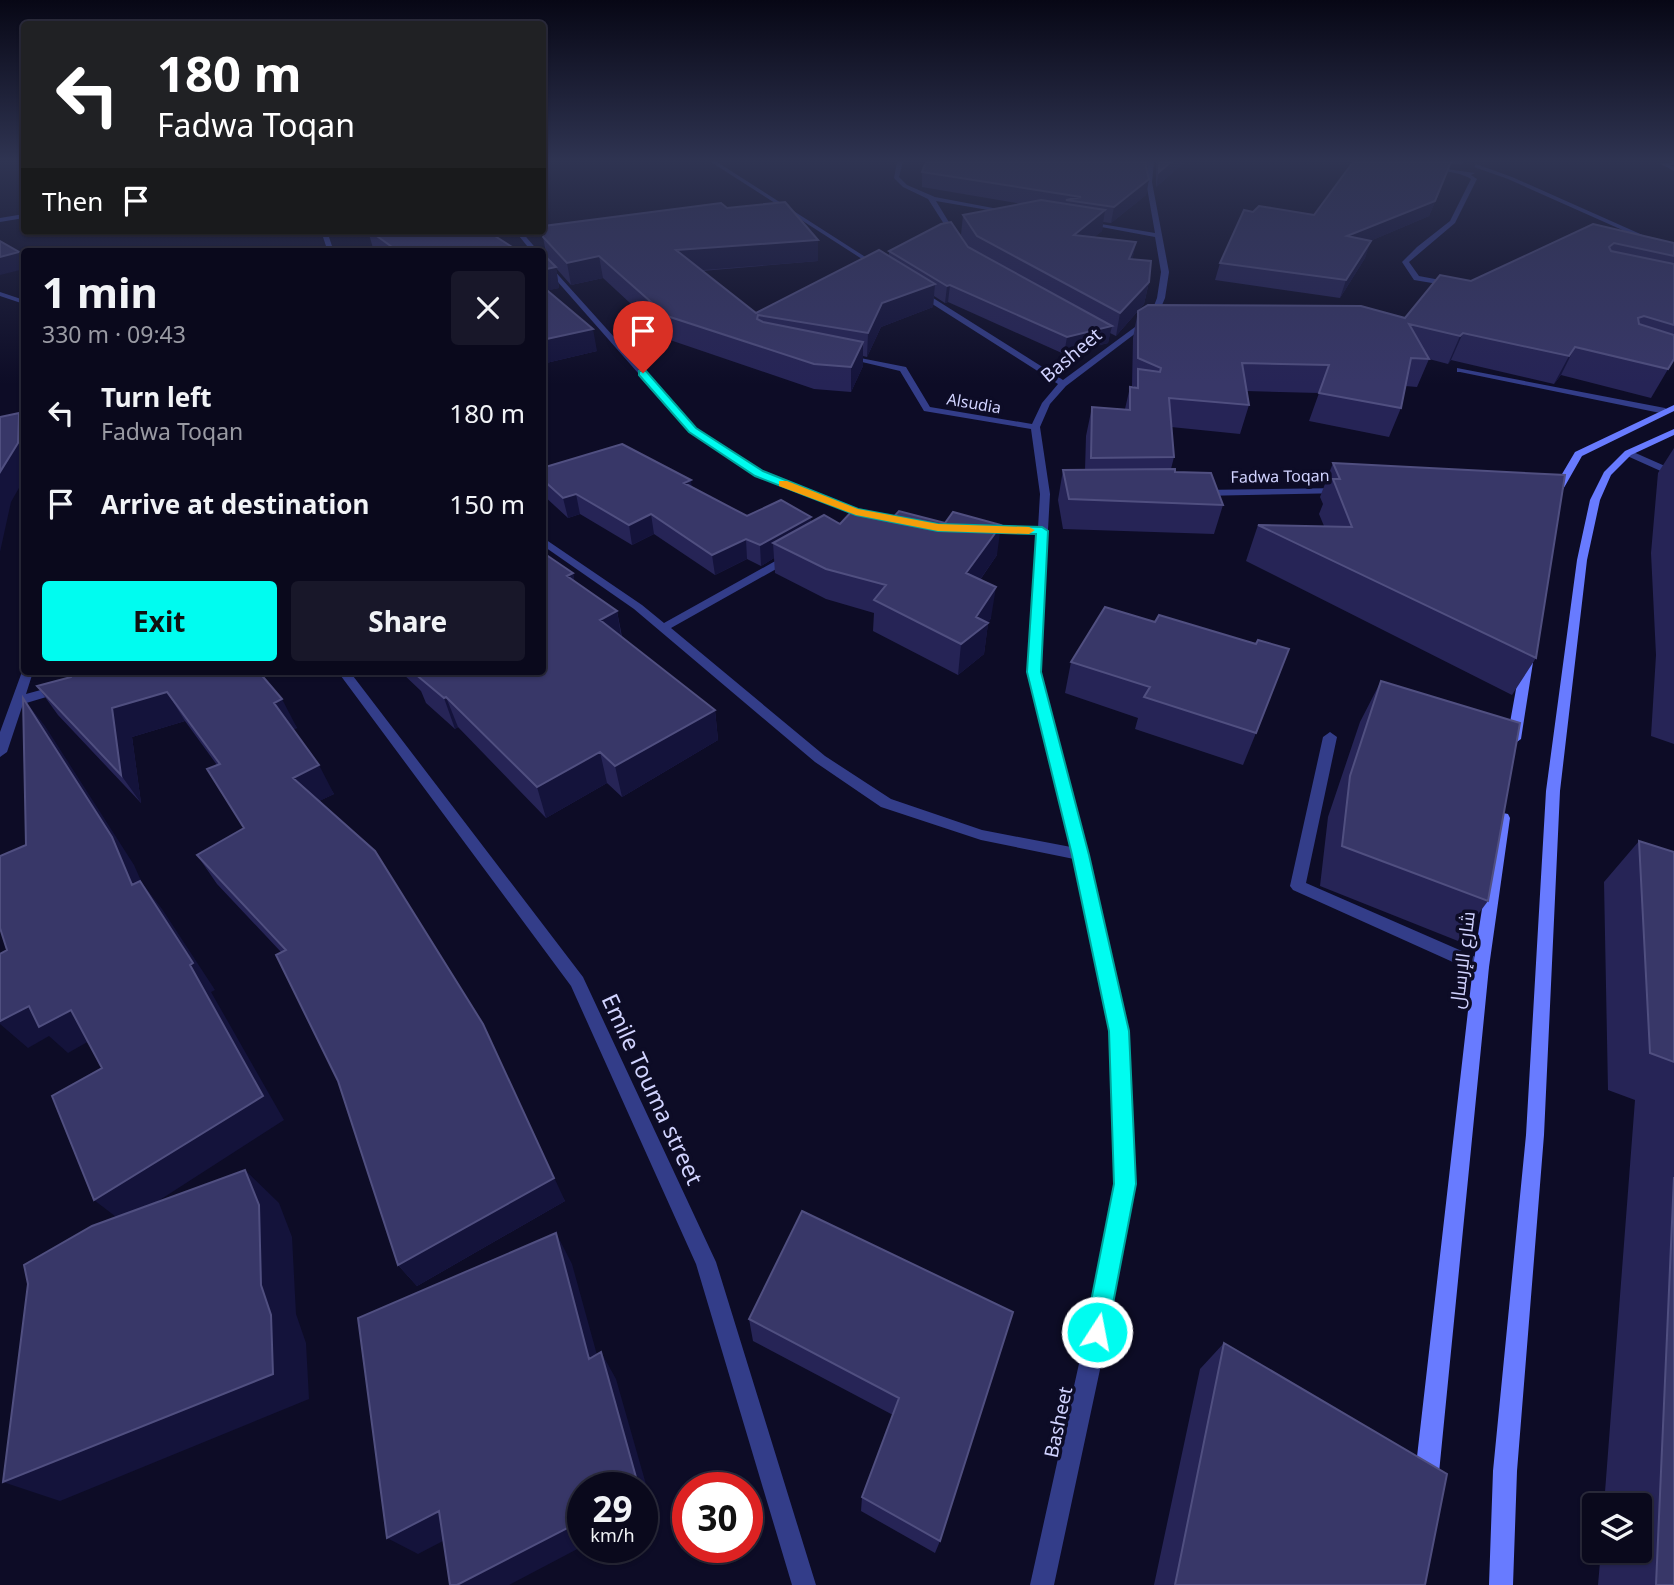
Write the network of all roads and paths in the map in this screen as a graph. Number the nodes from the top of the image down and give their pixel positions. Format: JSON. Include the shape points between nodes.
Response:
{"nodes":[{"id":1,"x":1157,"y":235,"type":"edge"},
{"id":2,"x":830,"y":236,"type":"edge"},
{"id":3,"x":955,"y":236,"type":"edge"},
{"id":4,"x":1435,"y":236,"type":"edge"},
{"id":5,"x":1640,"y":236,"type":"edge"},
{"id":6,"x":963,"y":249,"type":"edge"},
{"id":7,"x":1674,"y":251,"type":"edge"},
{"id":8,"x":546,"y":264,"type":"edge"},
{"id":9,"x":886,"y":272,"type":"edge"},
{"id":10,"x":910,"y":287,"type":"edge"},
{"id":11,"x":1466,"y":288,"type":"edge"},
{"id":12,"x":0,"y":294,"type":"edge"},
{"id":13,"x":21,"y":301,"type":"edge"},
{"id":14,"x":840,"y":356,"type":"edge"},
{"id":15,"x":1460,"y":370,"type":"dead end"},
{"id":16,"x":1063,"y":384,"type":"junction"},
{"id":17,"x":1670,"y":409,"type":"edge"},
{"id":18,"x":1035,"y":427,"type":"junction"},
{"id":19,"x":1674,"y":432,"type":"edge"},
{"id":20,"x":1628,"y":453,"type":"junction"},
{"id":21,"x":1674,"y":474,"type":"edge"},
{"id":22,"x":1349,"y":491,"type":"edge"},
{"id":23,"x":1183,"y":493,"type":"edge"},
{"id":24,"x":1553,"y":513,"type":"edge"},
{"id":25,"x":867,"y":514,"type":"junction"},
{"id":26,"x":855,"y":520,"type":"edge"},
{"id":27,"x":914,"y":523,"type":"edge"},
{"id":28,"x":977,"y":528,"type":"edge"},
{"id":29,"x":1042,"y":531,"type":"junction"},
{"id":30,"x":546,"y":543,"type":"edge"},
{"id":31,"x":807,"y":547,"type":"edge"},
{"id":32,"x":663,"y":628,"type":"junction"},
{"id":33,"x":1532,"y":637,"type":"edge"},
{"id":34,"x":26,"y":675,"type":"edge"},
{"id":35,"x":346,"y":675,"type":"edge"},
{"id":36,"x":78,"y":683,"type":"edge"},
{"id":37,"x":17,"y":701,"type":"junction"},
{"id":38,"x":1330,"y":737,"type":"dead end"},
{"id":39,"x":0,"y":752,"type":"edge"},
{"id":40,"x":1512,"y":752,"type":"edge"},
{"id":41,"x":1504,"y":805,"type":"edge"},
{"id":42,"x":1080,"y":855,"type":"junction"},
{"id":43,"x":1481,"y":967,"type":"junction"},
{"id":44,"x":1425,"y":1494,"type":"edge"},
{"id":45,"x":804,"y":1585,"type":"edge"},
{"id":46,"x":1042,"y":1585,"type":"edge"},
{"id":47,"x":1501,"y":1585,"type":"edge"}],
"edges":[{"from":1,"to":16,"type":"street","name":"Basheet","via":[[1166,272],[1159,318],[1111,339],[1091,365]]},
{"from":2,"to":9,"type":"street"},
{"from":3,"to":6,"type":"street"},
{"from":4,"to":11,"type":"street","via":[[1405,262],[1417,278]]},
{"from":5,"to":7,"type":"street"},
{"from":8,"to":25,"type":"street","via":[[693,430],[759,474]]},
{"from":10,"to":16,"type":"street"},
{"from":12,"to":13,"type":"street"},
{"from":14,"to":18,"type":"street","name":"Alsudia","via":[[903,369],[927,409]]},
{"from":15,"to":17,"type":"street"},
{"from":16,"to":18,"type":"street","name":"Basheet","via":[[1046,403]]},
{"from":17,"to":24,"type":"main road","via":[[1578,454],[1550,489]]},
{"from":18,"to":29,"type":"street","name":"Basheet","via":[[1051,494]]},
{"from":19,"to":20,"type":"main road"},
{"from":20,"to":21,"type":"street"},
{"from":20,"to":47,"type":"main road","via":[[1607,474],[1595,500],[1582,560],[1553,791],[1535,1135],[1505,1471]]},
{"from":22,"to":23,"type":"street","name":"Fadwa Toqan"},
{"from":25,"to":26,"type":"street"},
{"from":25,"to":27,"type":"street"},
{"from":28,"to":29,"type":"street"},
{"from":29,"to":42,"type":"street","name":"Basheet","via":[[1034,672]]},
{"from":30,"to":32,"type":"street"},
{"from":31,"to":32,"type":"street"},
{"from":32,"to":42,"type":"street","via":[[820,759],[886,803],[981,835]]},
{"from":33,"to":40,"type":"main road"},
{"from":34,"to":37,"type":"street"},
{"from":35,"to":45,"type":"street","name":"Emile Touma street","via":[[577,982],[706,1262]]},
{"from":36,"to":37,"type":"street"},
{"from":37,"to":39,"type":"street"},
{"from":38,"to":43,"type":"street","via":[[1298,886]]},
{"from":41,"to":43,"type":"main road","name":"شارع الإرسال"},
{"from":42,"to":46,"type":"street","name":"Basheet","via":[[1119,1031],[1125,1184]]},
{"from":43,"to":44,"type":"main road","name":"شارع الإرسال"}]}
